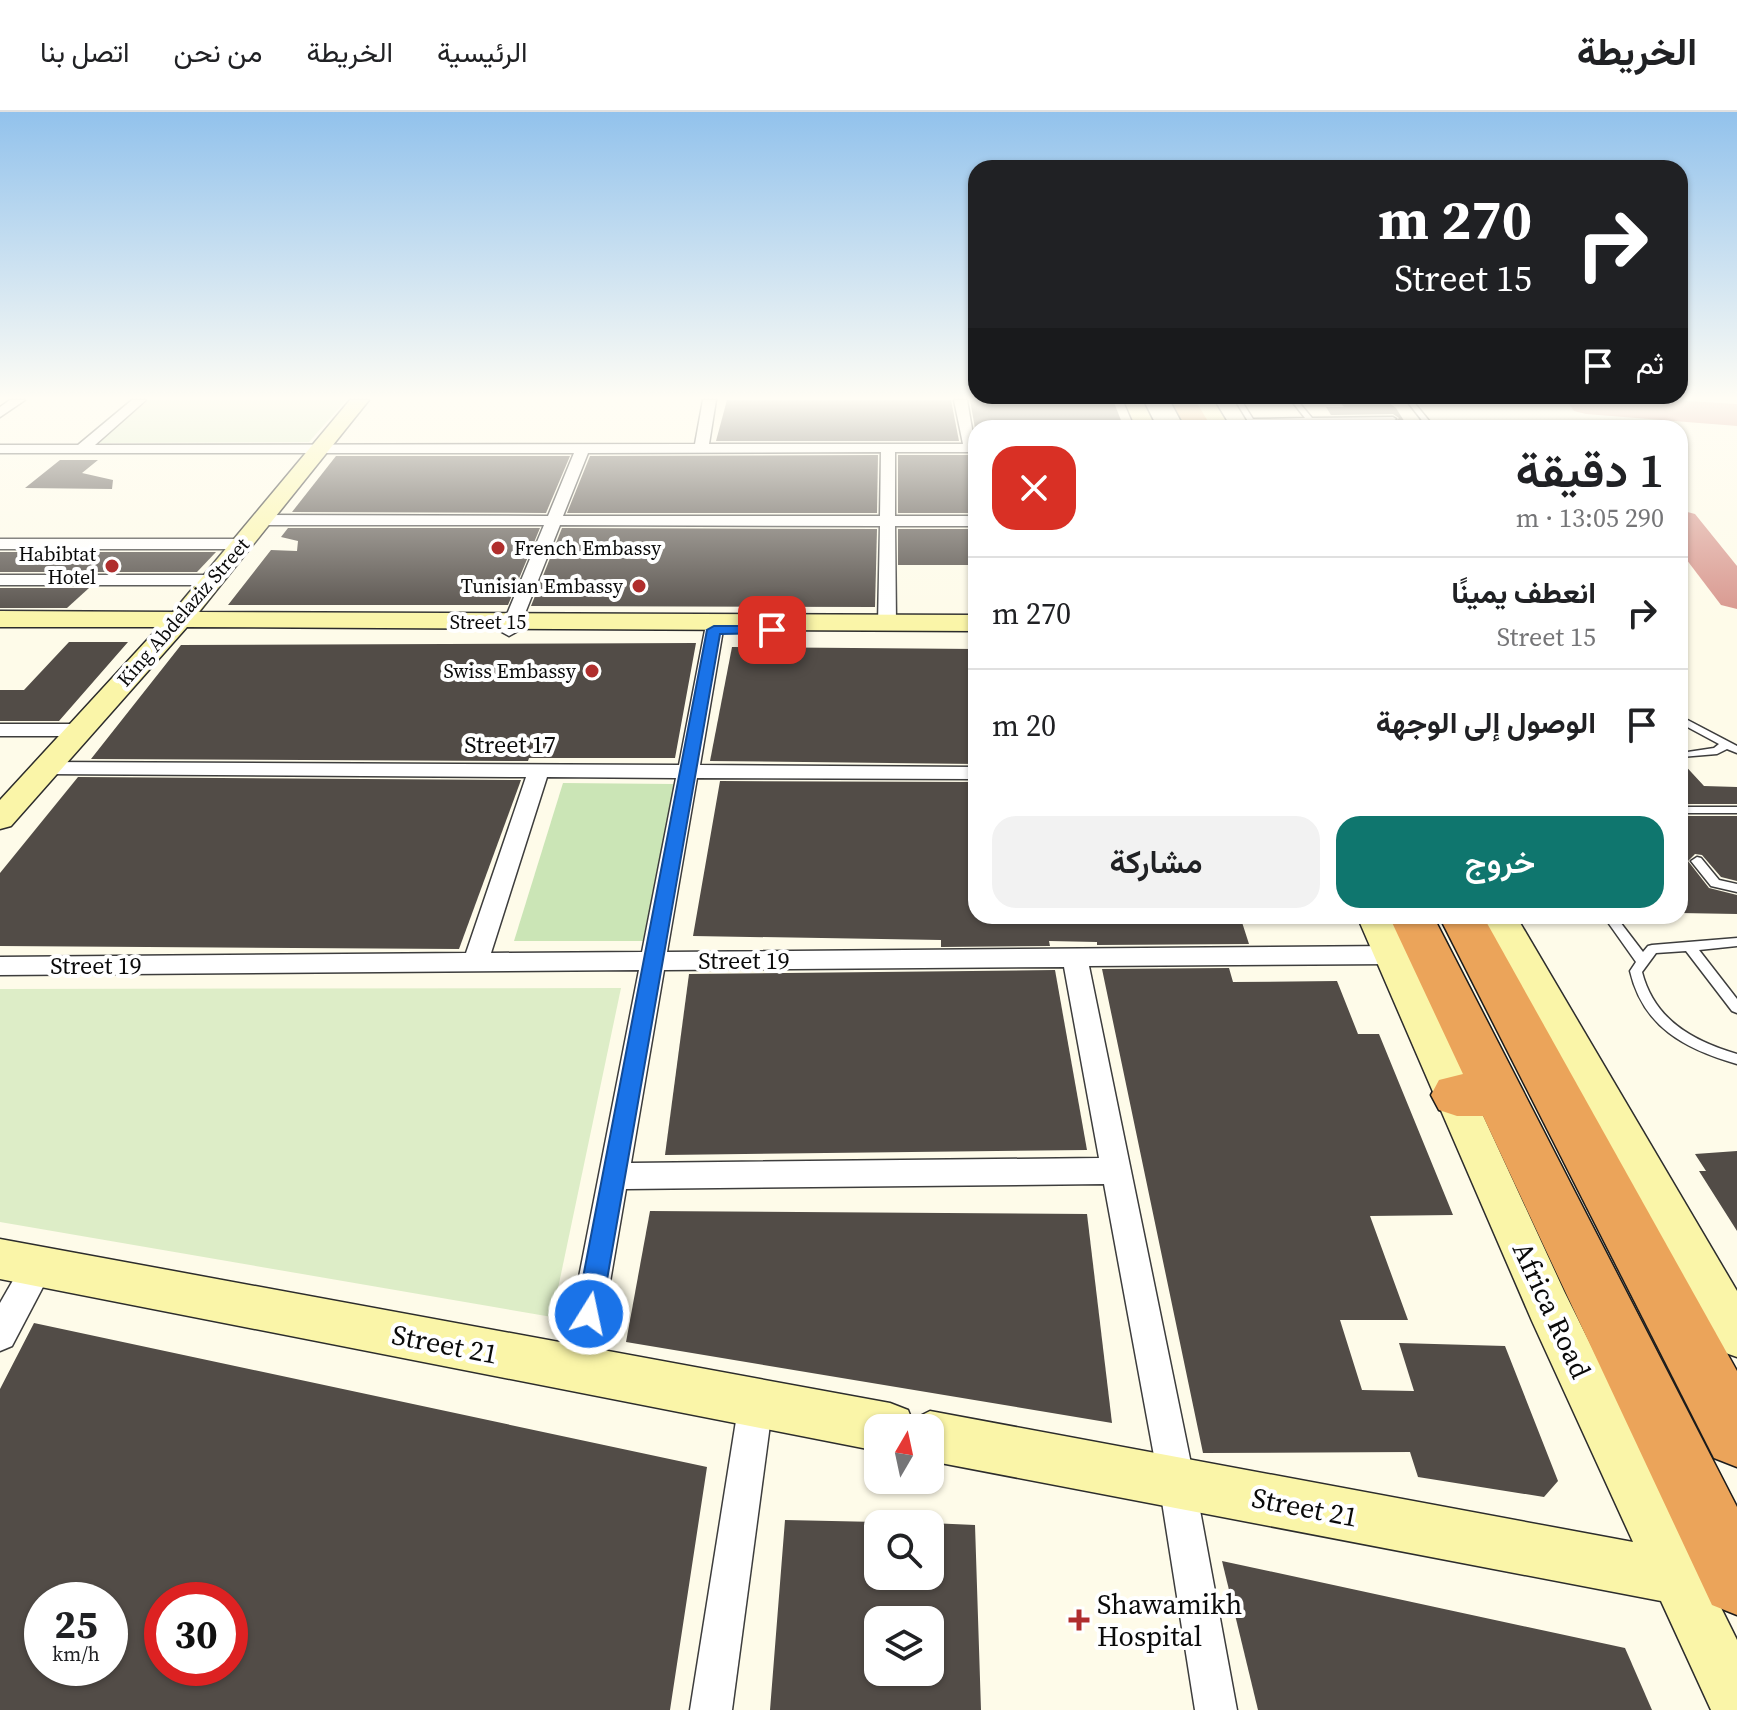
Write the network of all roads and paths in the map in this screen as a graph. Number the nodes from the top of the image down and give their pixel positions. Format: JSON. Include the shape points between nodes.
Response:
{"nodes":[{"id":1,"x":298,"y":475,"type":"edge"},
{"id":2,"x":572,"y":475,"type":"edge"},
{"id":3,"x":887,"y":475,"type":"edge"},
{"id":4,"x":263,"y":520,"type":"junction"},
{"id":5,"x":552,"y":521,"type":"junction"},
{"id":6,"x":884,"y":521,"type":"junction"},
{"id":7,"x":968,"y":521,"type":"edge"},
{"id":8,"x":0,"y":544,"type":"edge"},
{"id":9,"x":241,"y":544,"type":"junction"},
{"id":10,"x":0,"y":580,"type":"edge"},
{"id":11,"x":212,"y":580,"type":"junction"},
{"id":12,"x":0,"y":619,"type":"edge"},
{"id":13,"x":887,"y":623,"type":"junction"},
{"id":14,"x":968,"y":623,"type":"edge"},
{"id":15,"x":174,"y":626,"type":"junction"},
{"id":16,"x":510,"y":627,"type":"junction"},
{"id":17,"x":714,"y":630,"type":"junction"},
{"id":18,"x":968,"y":630,"type":"edge"},
{"id":19,"x":0,"y":631,"type":"edge"},
{"id":20,"x":1688,"y":724,"type":"edge"},
{"id":21,"x":80,"y":730,"type":"junction"},
{"id":22,"x":1,"y":732,"type":"edge"},
{"id":23,"x":1725,"y":745,"type":"junction"},
{"id":24,"x":1737,"y":750,"type":"edge"},
{"id":25,"x":1688,"y":755,"type":"edge"},
{"id":26,"x":44,"y":768,"type":"junction"},
{"id":27,"x":539,"y":770,"type":"junction"},
{"id":28,"x":688,"y":771,"type":"junction"},
{"id":29,"x":968,"y":773,"type":"edge"},
{"id":30,"x":1688,"y":810,"type":"edge"},
{"id":31,"x":1737,"y":810,"type":"edge"},
{"id":32,"x":0,"y":819,"type":"edge"},
{"id":33,"x":1697,"y":861,"type":"dead end"},
{"id":34,"x":1737,"y":888,"type":"edge"},
{"id":35,"x":1465,"y":924,"type":"edge"},
{"id":36,"x":1504,"y":924,"type":"edge"},
{"id":37,"x":1615,"y":924,"type":"edge"},
{"id":38,"x":1393,"y":929,"type":"edge"},
{"id":39,"x":1737,"y":942,"type":"edge"},
{"id":40,"x":1689,"y":945,"type":"junction"},
{"id":41,"x":1075,"y":957,"type":"junction"},
{"id":42,"x":1641,"y":959,"type":"junction"},
{"id":43,"x":653,"y":961,"type":"junction"},
{"id":44,"x":476,"y":962,"type":"junction"},
{"id":45,"x":0,"y":966,"type":"edge"},
{"id":46,"x":1737,"y":1008,"type":"edge"},
{"id":47,"x":1737,"y":1059,"type":"edge"},
{"id":48,"x":1478,"y":1095,"type":"junction"},
{"id":49,"x":1115,"y":1171,"type":"junction"},
{"id":50,"x":614,"y":1176,"type":"junction"},
{"id":51,"x":19,"y":1263,"type":"edge"},
{"id":52,"x":0,"y":1335,"type":"edge"},
{"id":53,"x":1737,"y":1335,"type":"edge"},
{"id":54,"x":578,"y":1369,"type":"junction"},
{"id":55,"x":756,"y":1402,"type":"junction"},
{"id":56,"x":864,"y":1423,"type":"edge"},
{"id":57,"x":1737,"y":1435,"type":"edge"},
{"id":58,"x":944,"y":1439,"type":"edge"},
{"id":59,"x":1177,"y":1483,"type":"junction"},
{"id":60,"x":1680,"y":1578,"type":"junction"},
{"id":61,"x":1737,"y":1580,"type":"edge"},
{"id":62,"x":1737,"y":1702,"type":"edge"},
{"id":63,"x":711,"y":1710,"type":"edge"},
{"id":64,"x":1216,"y":1710,"type":"edge"}],
"edges":[{"from":1,"to":4,"type":"street","name":"King Abdelaziz Street"},
{"from":2,"to":5,"type":"street"},
{"from":3,"to":6,"type":"street"},
{"from":4,"to":5,"type":"street"},
{"from":4,"to":9,"type":"street","name":"King Abdelaziz Street"},
{"from":5,"to":6,"type":"street"},
{"from":5,"to":16,"type":"street"},
{"from":6,"to":7,"type":"street"},
{"from":6,"to":13,"type":"street"},
{"from":8,"to":9,"type":"street"},
{"from":9,"to":11,"type":"street","name":"King Abdelaziz Street"},
{"from":10,"to":11,"type":"street"},
{"from":11,"to":15,"type":"street","name":"King Abdelaziz Street"},
{"from":12,"to":15,"type":"street","name":"Street 15"},
{"from":13,"to":14,"type":"street","name":"Street 15"},
{"from":13,"to":16,"type":"street","name":"Street 15"},
{"from":15,"to":16,"type":"street","name":"Street 15"},
{"from":15,"to":19,"type":"street","name":"Street 15"},
{"from":15,"to":21,"type":"street","name":"King Abdelaziz Street"},
{"from":16,"to":17,"type":"street","name":"Street 15"},
{"from":17,"to":18,"type":"street","name":"Street 15"},
{"from":17,"to":28,"type":"street"},
{"from":20,"to":23,"type":"lane"},
{"from":21,"to":22,"type":"street"},
{"from":21,"to":26,"type":"street","name":"King Abdelaziz Street"},
{"from":23,"to":24,"type":"lane"},
{"from":23,"to":25,"type":"lane"},
{"from":26,"to":27,"type":"street","name":"Street 17"},
{"from":26,"to":32,"type":"street","name":"King Abdelaziz Street"},
{"from":27,"to":28,"type":"street","name":"Street 17"},
{"from":27,"to":44,"type":"street"},
{"from":28,"to":29,"type":"street","name":"Street 17"},
{"from":28,"to":43,"type":"street"},
{"from":30,"to":31,"type":"lane"},
{"from":33,"to":34,"type":"lane","via":[[1715,883]]},
{"from":35,"to":57,"type":"highway"},
{"from":36,"to":53,"type":"street"},
{"from":37,"to":42,"type":"lane"},
{"from":38,"to":41,"type":"street","name":"Street 19"},
{"from":38,"to":48,"type":"highway","name":"Africa Road"},
{"from":39,"to":40,"type":"lane"},
{"from":40,"to":42,"type":"lane","via":[[1652,949]]},
{"from":40,"to":46,"type":"lane"},
{"from":41,"to":43,"type":"street","name":"Street 19"},
{"from":41,"to":49,"type":"street"},
{"from":42,"to":47,"type":"lane","via":[[1637,986],[1659,1019],[1703,1047]]},
{"from":43,"to":44,"type":"street","name":"Street 19"},
{"from":43,"to":50,"type":"street"},
{"from":44,"to":45,"type":"street","name":"Street 19"},
{"from":48,"to":60,"type":"street","name":"Africa Road","via":[[1548,1306]]},
{"from":48,"to":61,"type":"highway","name":"Africa Road"},
{"from":49,"to":50,"type":"street"},
{"from":49,"to":59,"type":"street"},
{"from":50,"to":54,"type":"street"},
{"from":51,"to":52,"type":"street"},
{"from":51,"to":54,"type":"street","name":"Street 21"},
{"from":54,"to":55,"type":"street","name":"Street 21"},
{"from":55,"to":56,"type":"street","name":"Street 21"},
{"from":55,"to":63,"type":"street"},
{"from":58,"to":59,"type":"street","name":"Street 21"},
{"from":59,"to":60,"type":"street","name":"Street 21"},
{"from":59,"to":64,"type":"street"},
{"from":60,"to":62,"type":"street","name":"Africa Road"}]}
